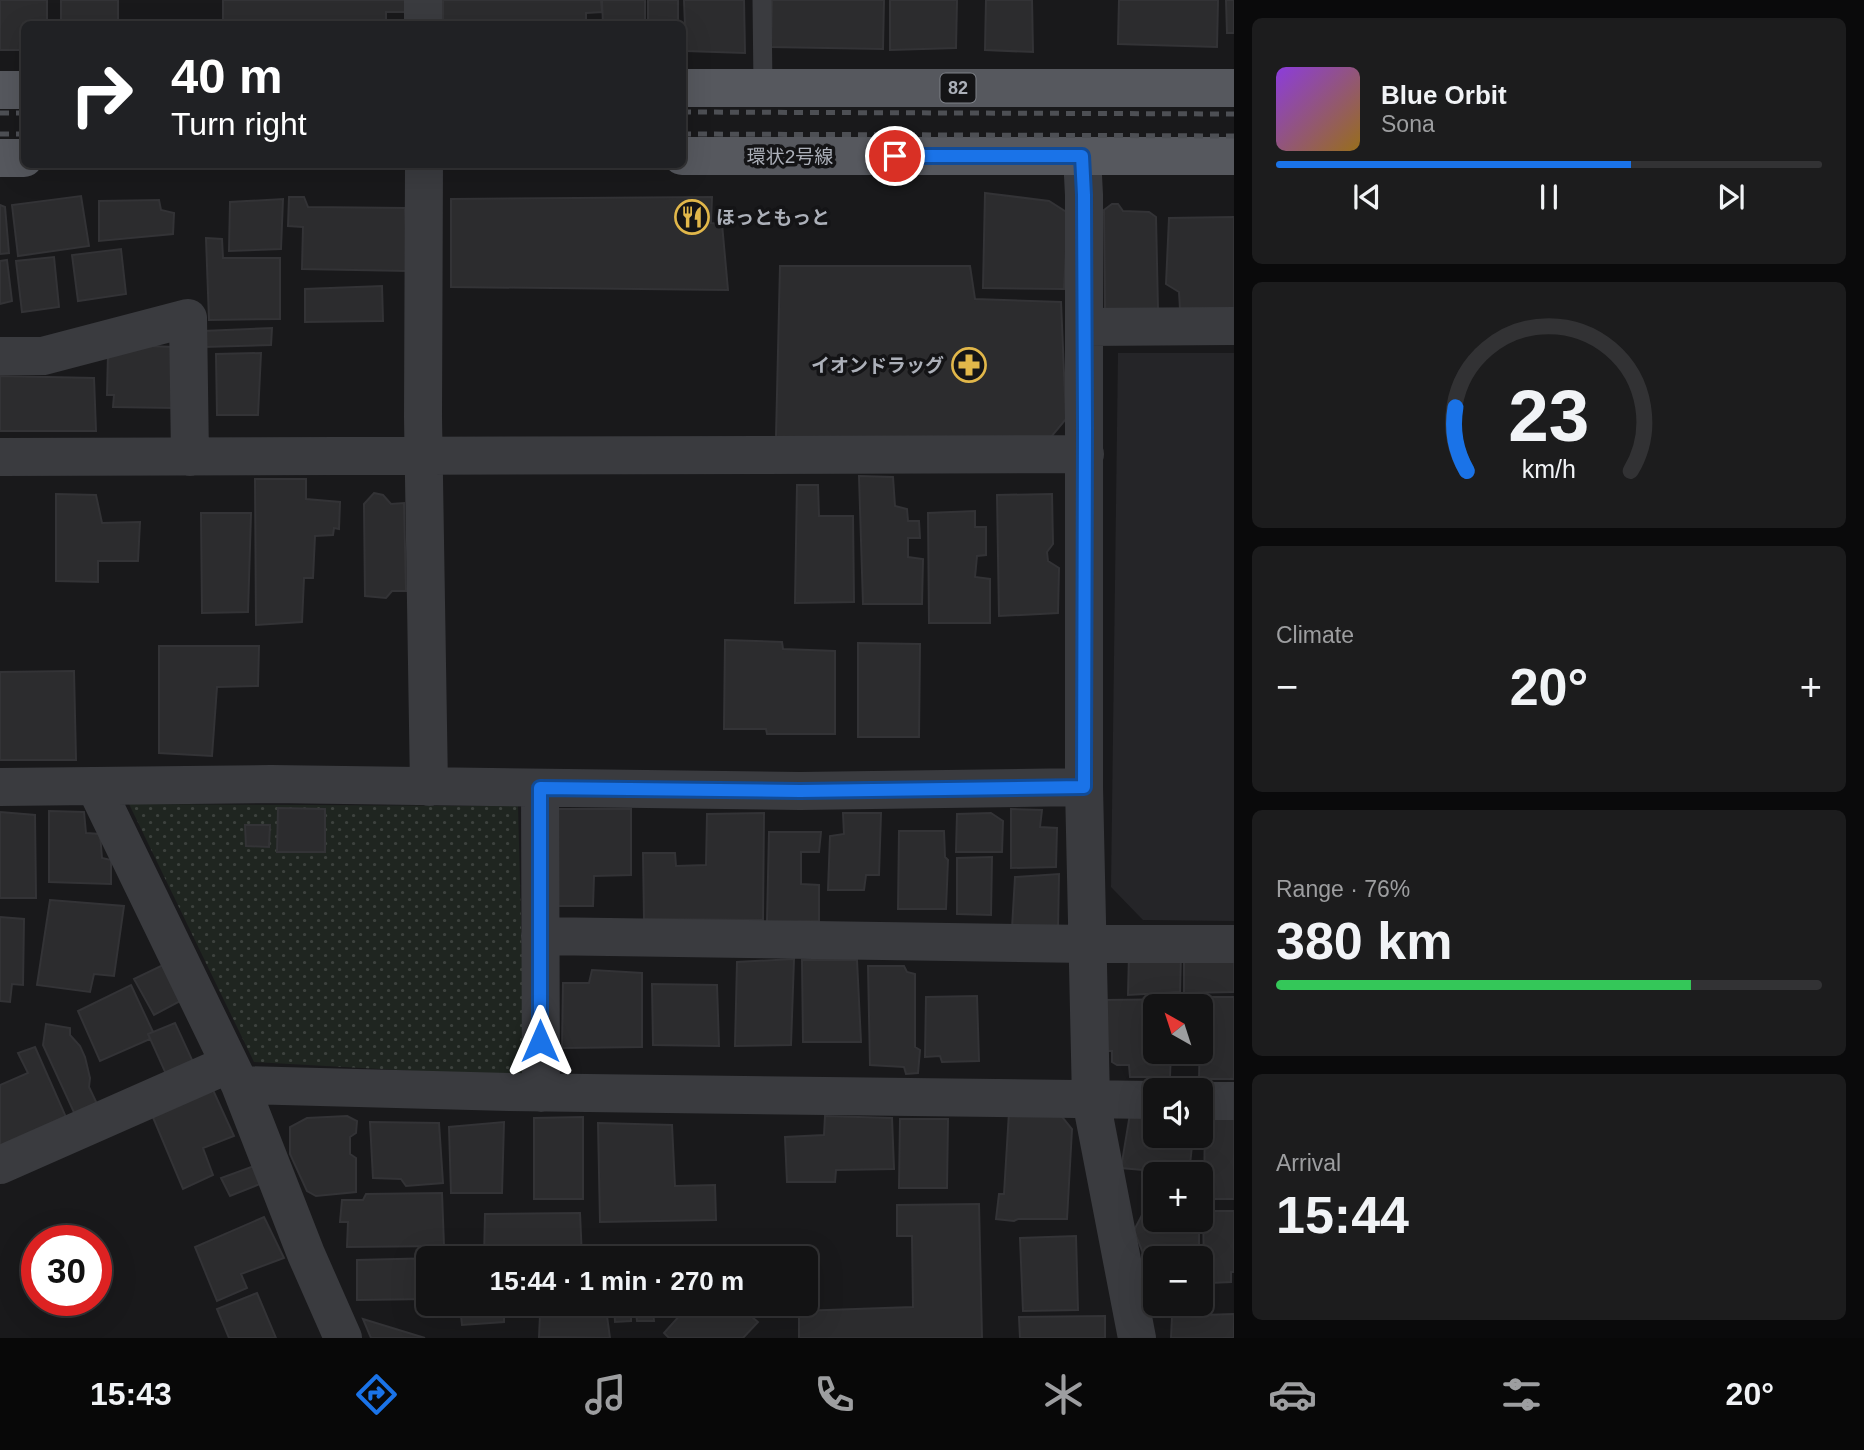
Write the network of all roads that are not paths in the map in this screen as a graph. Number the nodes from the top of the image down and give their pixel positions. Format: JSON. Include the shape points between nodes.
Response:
{"nodes":[{"id":1,"x":423,"y":0,"type":"edge"},
{"id":2,"x":762,"y":0,"type":"edge"},
{"id":3,"x":423,"y":21,"type":"edge"},
{"id":4,"x":686,"y":88,"type":"edge"},
{"id":5,"x":763,"y":88,"type":"junction"},
{"id":6,"x":1234,"y":88,"type":"edge"},
{"id":7,"x":0,"y":90,"type":"edge"},
{"id":8,"x":21,"y":90,"type":"edge"},
{"id":9,"x":686,"y":156,"type":"edge"},
{"id":10,"x":1082,"y":156,"type":"junction"},
{"id":11,"x":1234,"y":156,"type":"edge"},
{"id":12,"x":0,"y":158,"type":"edge"},
{"id":13,"x":21,"y":158,"type":"edge"},
{"id":14,"x":424,"y":168,"type":"edge"},
{"id":15,"x":1234,"y":326,"type":"edge"},
{"id":16,"x":1084,"y":327,"type":"junction"},
{"id":17,"x":0,"y":356,"type":"edge"},
{"id":18,"x":1085,"y":454,"type":"junction"},
{"id":19,"x":0,"y":457,"type":"edge"},
{"id":20,"x":190,"y":457,"type":"junction"},
{"id":21,"x":424,"y":457,"type":"junction"},
{"id":22,"x":95,"y":786,"type":"junction"},
{"id":23,"x":0,"y":787,"type":"edge"},
{"id":24,"x":429,"y":787,"type":"junction"},
{"id":25,"x":1084,"y":787,"type":"junction"},
{"id":26,"x":540,"y":788,"type":"junction"},
{"id":27,"x":540,"y":936,"type":"junction"},
{"id":28,"x":1089,"y":944,"type":"junction"},
{"id":29,"x":1234,"y":944,"type":"edge"},
{"id":30,"x":234,"y":1075,"type":"junction"},
{"id":31,"x":541,"y":1093,"type":"junction"},
{"id":32,"x":1091,"y":1100,"type":"junction"},
{"id":33,"x":1143,"y":1100,"type":"edge"},
{"id":34,"x":1213,"y":1101,"type":"edge"},
{"id":35,"x":1234,"y":1101,"type":"edge"},
{"id":36,"x":0,"y":1165,"type":"edge"},
{"id":37,"x":342,"y":1338,"type":"edge"},
{"id":38,"x":1137,"y":1338,"type":"edge"}],
"edges":[{"from":1,"to":3,"type":"street"},
{"from":2,"to":5,"type":"lane"},
{"from":4,"to":5,"type":"main road","number":"82"},
{"from":5,"to":6,"type":"main road","number":"82"},
{"from":7,"to":8,"type":"main road"},
{"from":9,"to":10,"type":"main road","name":"環状2号線"},
{"from":10,"to":11,"type":"main road","name":"環状2号線"},
{"from":10,"to":16,"type":"street"},
{"from":12,"to":13,"type":"main road"},
{"from":14,"to":21,"type":"street"},
{"from":15,"to":16,"type":"street"},
{"from":16,"to":18,"type":"street"},
{"from":17,"to":20,"type":"street","via":[[43,356],[188,318]]},
{"from":18,"to":21,"type":"street"},
{"from":18,"to":25,"type":"street"},
{"from":19,"to":20,"type":"street"},
{"from":20,"to":21,"type":"street"},
{"from":21,"to":24,"type":"street"},
{"from":22,"to":23,"type":"street"},
{"from":22,"to":24,"type":"street"},
{"from":22,"to":30,"type":"street"},
{"from":24,"to":26,"type":"street"},
{"from":25,"to":26,"type":"street"},
{"from":25,"to":28,"type":"street"},
{"from":26,"to":27,"type":"street"},
{"from":27,"to":28,"type":"street"},
{"from":27,"to":31,"type":"street"},
{"from":28,"to":29,"type":"street"},
{"from":28,"to":32,"type":"street"},
{"from":30,"to":31,"type":"street"},
{"from":30,"to":36,"type":"street"},
{"from":30,"to":37,"type":"street"},
{"from":31,"to":32,"type":"street"},
{"from":32,"to":33,"type":"street"},
{"from":32,"to":38,"type":"street"},
{"from":34,"to":35,"type":"street"}]}
